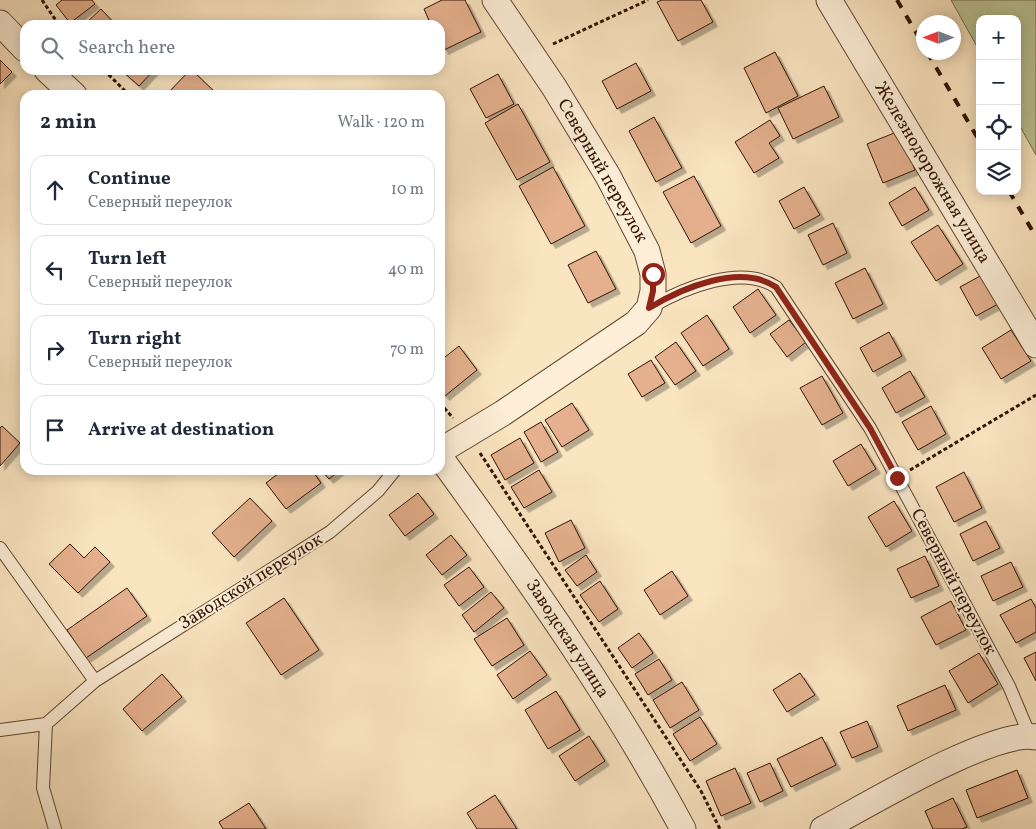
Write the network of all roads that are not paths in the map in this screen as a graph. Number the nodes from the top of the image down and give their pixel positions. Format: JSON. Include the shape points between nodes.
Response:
{"nodes":[{"id":1,"x":495,"y":0,"type":"edge"},
{"id":2,"x":829,"y":0,"type":"edge"},
{"id":3,"x":0,"y":23,"type":"edge"},
{"id":4,"x":20,"y":44,"type":"edge"},
{"id":5,"x":52,"y":75,"type":"edge"},
{"id":6,"x":69,"y":90,"type":"edge"},
{"id":7,"x":649,"y":308,"type":"junction"},
{"id":8,"x":1036,"y":345,"type":"edge"},
{"id":9,"x":445,"y":447,"type":"edge"},
{"id":10,"x":445,"y":464,"type":"edge"},
{"id":11,"x":391,"y":475,"type":"edge"},
{"id":12,"x":0,"y":548,"type":"edge"},
{"id":13,"x":95,"y":681,"type":"junction"},
{"id":14,"x":46,"y":724,"type":"junction"},
{"id":15,"x":0,"y":730,"type":"edge"},
{"id":16,"x":1033,"y":737,"type":"edge"},
{"id":17,"x":56,"y":829,"type":"edge"},
{"id":18,"x":683,"y":829,"type":"edge"},
{"id":19,"x":823,"y":829,"type":"edge"}],
"edges":[{"from":1,"to":7,"type":"street","name":"Северный переулок","via":[[608,176],[647,251],[653,274]]},
{"from":2,"to":8,"type":"street","name":"Железнодорожная улица"},
{"from":3,"to":4,"type":"street"},
{"from":5,"to":6,"type":"street"},
{"from":7,"to":9,"type":"street","via":[[636,323],[611,341]]},
{"from":7,"to":16,"type":"lane","name":"Северный переулок","via":[[677,292],[729,279],[766,281],[776,287],[870,428],[1009,686]]},
{"from":10,"to":18,"type":"street","name":"Заводская улица","via":[[548,606],[653,773]]},
{"from":11,"to":13,"type":"lane","name":"Заводской переулок","via":[[330,532]]},
{"from":12,"to":13,"type":"lane"},
{"from":13,"to":14,"type":"lane","name":"Заводской переулок"},
{"from":14,"to":15,"type":"lane"},
{"from":14,"to":17,"type":"lane","via":[[43,788]]},
{"from":16,"to":19,"type":"street","via":[[971,751]]}]}
